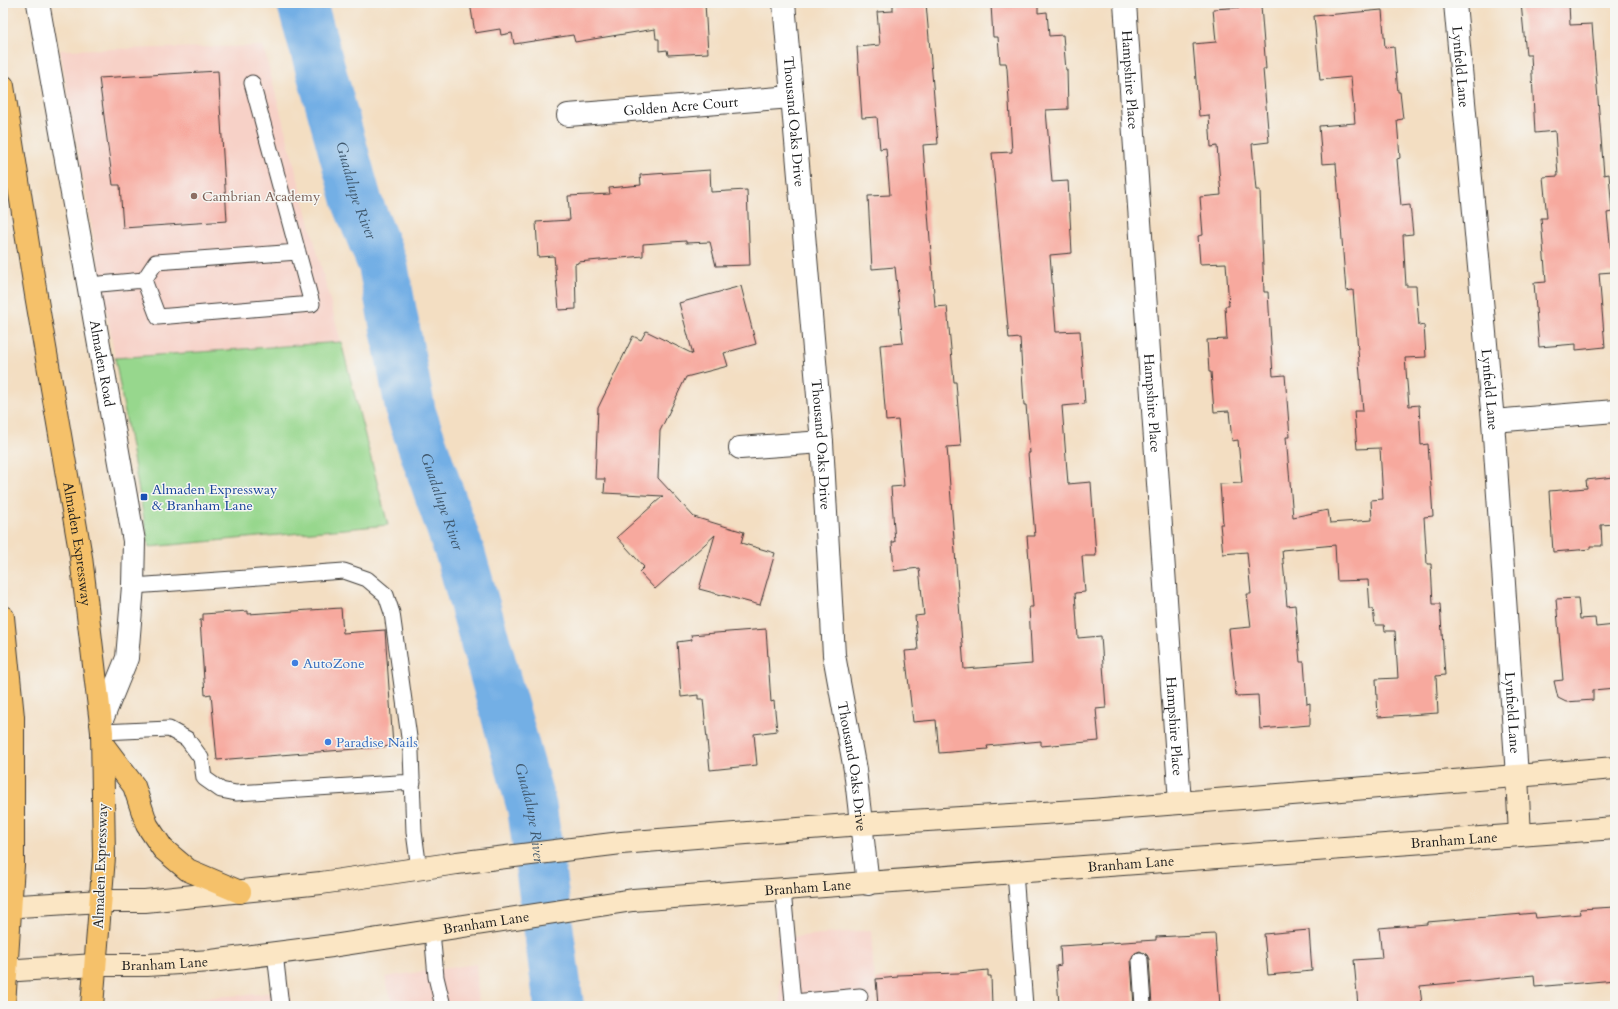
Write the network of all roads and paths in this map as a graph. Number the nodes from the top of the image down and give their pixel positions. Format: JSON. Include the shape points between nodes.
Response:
{"nodes":[{"id":1,"x":38,"y":3,"type":"edge"},
{"id":2,"x":784,"y":3,"type":"edge"},
{"id":3,"x":1125,"y":3,"type":"edge"},
{"id":4,"x":1455,"y":3,"type":"edge"},
{"id":5,"x":252,"y":83,"type":"dead end"},
{"id":6,"x":3,"y":86,"type":"edge"},
{"id":7,"x":792,"y":97,"type":"junction"},
{"id":8,"x":568,"y":115,"type":"dead end"},
{"id":9,"x":298,"y":252,"type":"junction"},
{"id":10,"x":144,"y":280,"type":"junction"},
{"id":11,"x":89,"y":285,"type":"junction"},
{"id":12,"x":1615,"y":411,"type":"edge"},
{"id":13,"x":1493,"y":421,"type":"junction"},
{"id":14,"x":822,"y":442,"type":"junction"},
{"id":15,"x":740,"y":448,"type":"dead end"},
{"id":16,"x":133,"y":586,"type":"junction"},
{"id":17,"x":3,"y":617,"type":"edge"},
{"id":18,"x":8,"y":718,"type":"edge"},
{"id":19,"x":102,"y":733,"type":"junction"},
{"id":20,"x":1615,"y":768,"type":"edge"},
{"id":21,"x":1517,"y":776,"type":"junction"},
{"id":22,"x":412,"y":782,"type":"junction"},
{"id":23,"x":1180,"y":803,"type":"junction"},
{"id":24,"x":861,"y":824,"type":"junction"},
{"id":25,"x":1615,"y":828,"type":"edge"},
{"id":26,"x":1520,"y":835,"type":"junction"},
{"id":27,"x":419,"y":869,"type":"junction"},
{"id":28,"x":1015,"y":872,"type":"junction"},
{"id":29,"x":868,"y":884,"type":"junction"},
{"id":30,"x":783,"y":890,"type":"junction"},
{"id":31,"x":240,"y":892,"type":"junction"},
{"id":32,"x":101,"y":901,"type":"junction"},
{"id":33,"x":7,"y":906,"type":"edge"},
{"id":34,"x":432,"y":931,"type":"junction"},
{"id":35,"x":275,"y":954,"type":"junction"},
{"id":36,"x":1140,"y":960,"type":"dead end"},
{"id":37,"x":95,"y":966,"type":"junction"},
{"id":38,"x":5,"y":971,"type":"edge"},
{"id":39,"x":860,"y":996,"type":"dead end"},
{"id":40,"x":4,"y":1006,"type":"edge"},
{"id":41,"x":92,"y":1006,"type":"edge"},
{"id":42,"x":280,"y":1006,"type":"edge"},
{"id":43,"x":443,"y":1006,"type":"edge"},
{"id":44,"x":1025,"y":1006,"type":"edge"},
{"id":45,"x":1143,"y":1006,"type":"edge"}],
"edges":[{"from":1,"to":11,"type":"street","name":"Almaden Road"},
{"from":2,"to":7,"type":"street","name":"Thousand Oaks Drive"},
{"from":3,"to":23,"type":"street","name":"Hampshire Place"},
{"from":4,"to":13,"type":"street","name":"Lynfield Lane"},
{"from":5,"to":9,"type":"lane"},
{"from":6,"to":19,"type":"main road","name":"Almaden Expressway","via":[[81,557]]},
{"from":7,"to":8,"type":"street","name":"Golden Acre Court"},
{"from":7,"to":14,"type":"street","name":"Thousand Oaks Drive"},
{"from":9,"to":10,"type":"lane","via":[[156,262]]},
{"from":9,"to":10,"type":"lane","via":[[312,304],[158,317]]},
{"from":10,"to":11,"type":"lane"},
{"from":11,"to":16,"type":"street","name":"Almaden Road","via":[[128,499],[134,541]]},
{"from":12,"to":13,"type":"street"},
{"from":13,"to":21,"type":"street","name":"Lynfield Lane"},
{"from":14,"to":15,"type":"street"},
{"from":14,"to":24,"type":"street","name":"Thousand Oaks Drive","via":[[834,655],[855,770]]},
{"from":16,"to":19,"type":"street","name":"Almaden Road","via":[[127,658]]},
{"from":16,"to":22,"type":"lane","via":[[344,571],[367,579],[386,595],[392,612],[411,752]]},
{"from":17,"to":18,"type":"main road"},
{"from":18,"to":33,"type":"main road"},
{"from":19,"to":22,"type":"lane","via":[[169,729],[187,739],[201,758],[204,778],[221,790],[236,793]]},
{"from":19,"to":31,"type":"main road","via":[[134,786],[147,825],[163,849],[188,870]]},
{"from":19,"to":32,"type":"main road","name":"Almaden Expressway","via":[[104,857]]},
{"from":20,"to":21,"type":"main road"},
{"from":21,"to":23,"type":"main road"},
{"from":21,"to":26,"type":"main road"},
{"from":22,"to":27,"type":"lane","via":[[414,832]]},
{"from":23,"to":24,"type":"main road"},
{"from":24,"to":27,"type":"main road","via":[[621,843]]},
{"from":24,"to":29,"type":"street","name":"Thousand Oaks Drive"},
{"from":25,"to":26,"type":"main road","name":"Branham Lane"},
{"from":26,"to":28,"type":"main road","name":"Branham Lane"},
{"from":27,"to":31,"type":"main road"},
{"from":28,"to":29,"type":"main road","name":"Branham Lane"},
{"from":28,"to":44,"type":"lane"},
{"from":29,"to":30,"type":"main road","name":"Branham Lane"},
{"from":30,"to":34,"type":"main road","name":"Branham Lane","via":[[633,900]]},
{"from":30,"to":39,"type":"lane","via":[[793,1002]]},
{"from":31,"to":32,"type":"main road","via":[[145,901]]},
{"from":32,"to":33,"type":"main road"},
{"from":32,"to":37,"type":"main road","name":"Almaden Expressway"},
{"from":33,"to":38,"type":"main road"},
{"from":34,"to":35,"type":"main road","name":"Branham Lane"},
{"from":34,"to":43,"type":"lane","via":[[436,976]]},
{"from":35,"to":37,"type":"main road","name":"Branham Lane","via":[[211,961]]},
{"from":35,"to":42,"type":"lane"},
{"from":36,"to":45,"type":"lane"},
{"from":37,"to":38,"type":"main road","name":"Branham Lane"},
{"from":37,"to":41,"type":"main road","name":"Almaden Expressway"},
{"from":38,"to":40,"type":"main road"}]}
